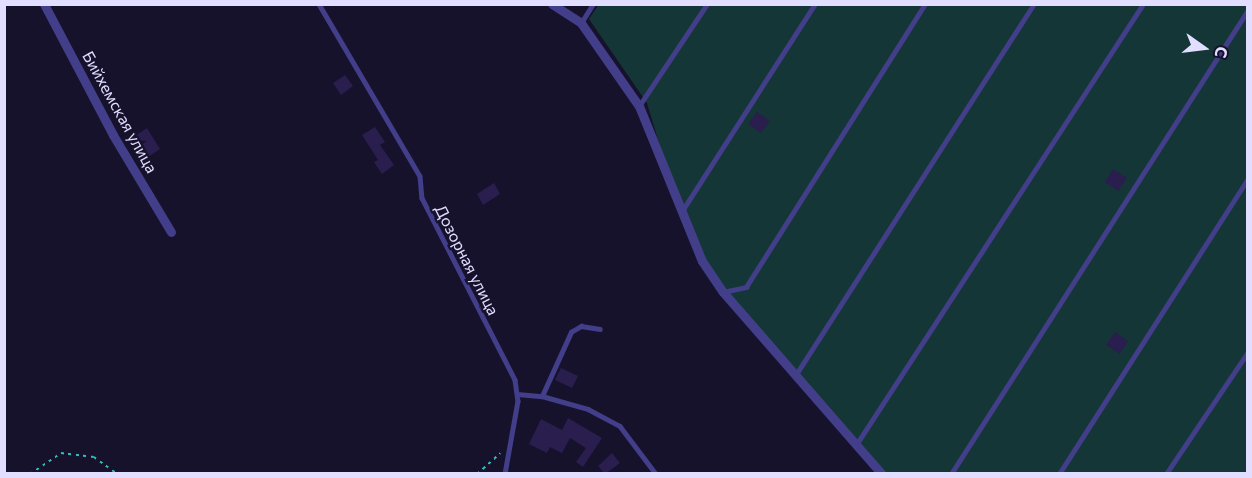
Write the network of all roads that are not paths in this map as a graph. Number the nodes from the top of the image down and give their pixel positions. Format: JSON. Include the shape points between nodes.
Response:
{"nodes":[{"id":1,"x":44,"y":4,"type":"edge"},
{"id":2,"x":319,"y":4,"type":"edge"},
{"id":3,"x":552,"y":4,"type":"edge"},
{"id":4,"x":593,"y":4,"type":"edge"},
{"id":5,"x":707,"y":4,"type":"edge"},
{"id":6,"x":815,"y":4,"type":"edge"},
{"id":7,"x":925,"y":4,"type":"edge"},
{"id":8,"x":1035,"y":4,"type":"edge"},
{"id":9,"x":1143,"y":4,"type":"edge"},
{"id":10,"x":1248,"y":10,"type":"edge"},
{"id":11,"x":581,"y":23,"type":"junction"},
{"id":12,"x":639,"y":106,"type":"junction"},
{"id":13,"x":1248,"y":178,"type":"edge"},
{"id":14,"x":680,"y":213,"type":"junction"},
{"id":15,"x":171,"y":232,"type":"dead end"},
{"id":16,"x":723,"y":292,"type":"junction"},
{"id":17,"x":600,"y":329,"type":"dead end"},
{"id":18,"x":1248,"y":352,"type":"edge"},
{"id":19,"x":795,"y":376,"type":"junction"},
{"id":20,"x":517,"y":394,"type":"junction"},
{"id":21,"x":542,"y":396,"type":"junction"},
{"id":22,"x":856,"y":445,"type":"junction"},
{"id":23,"x":505,"y":474,"type":"edge"},
{"id":24,"x":656,"y":474,"type":"edge"},
{"id":25,"x":882,"y":474,"type":"edge"},
{"id":26,"x":951,"y":474,"type":"edge"},
{"id":27,"x":1059,"y":474,"type":"edge"},
{"id":28,"x":1166,"y":474,"type":"edge"}],
"edges":[{"from":1,"to":15,"type":"street","name":"Бийхемская улица"},
{"from":2,"to":20,"type":"lane","name":"Дозорная улица","via":[[420,176],[422,198],[515,380]]},
{"from":3,"to":11,"type":"street"},
{"from":4,"to":11,"type":"lane"},
{"from":5,"to":12,"type":"lane"},
{"from":6,"to":14,"type":"lane"},
{"from":7,"to":16,"type":"lane","via":[[746,287]]},
{"from":8,"to":19,"type":"lane"},
{"from":9,"to":22,"type":"lane"},
{"from":10,"to":26,"type":"lane"},
{"from":11,"to":12,"type":"street"},
{"from":12,"to":14,"type":"street"},
{"from":13,"to":27,"type":"lane"},
{"from":14,"to":16,"type":"street","via":[[702,261]]},
{"from":16,"to":19,"type":"street"},
{"from":17,"to":21,"type":"lane","via":[[575,327]]},
{"from":18,"to":28,"type":"lane"},
{"from":19,"to":22,"type":"street"},
{"from":20,"to":21,"type":"lane"},
{"from":20,"to":23,"type":"lane","name":"Дозорная улица"},
{"from":21,"to":24,"type":"lane","via":[[588,410],[620,426]]},
{"from":22,"to":25,"type":"street"}]}
